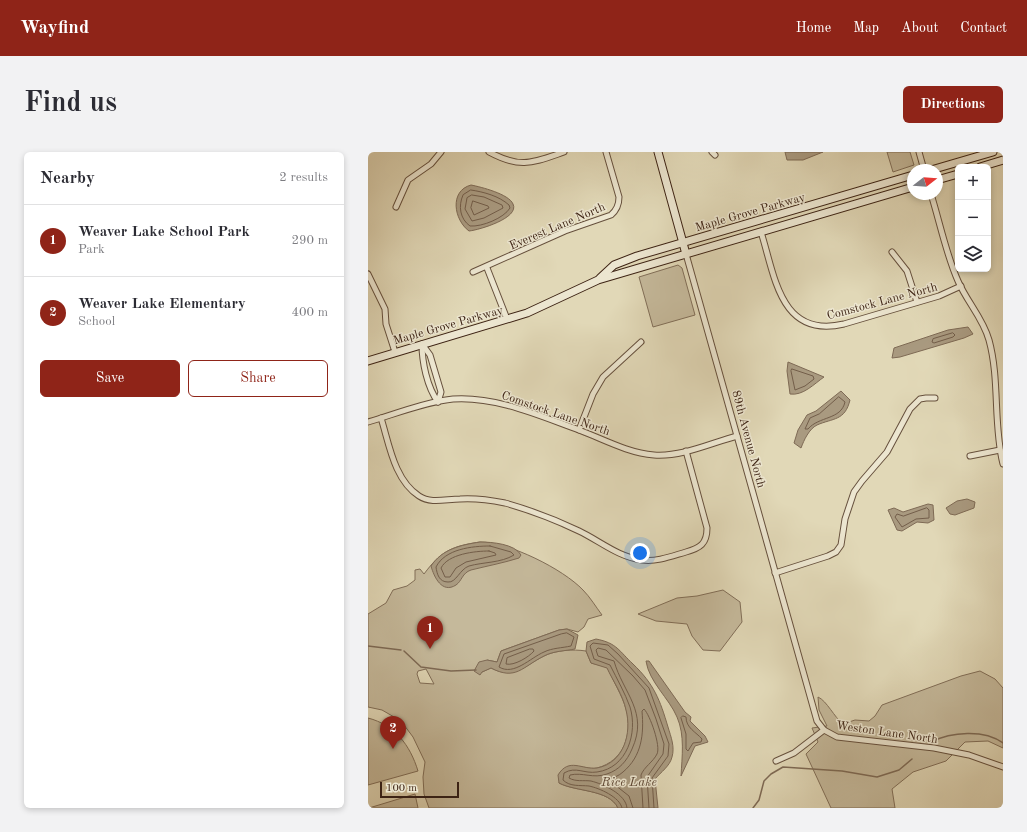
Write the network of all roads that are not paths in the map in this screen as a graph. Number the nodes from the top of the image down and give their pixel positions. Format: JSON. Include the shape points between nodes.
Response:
{"nodes":[{"id":1,"x":441,"y":152,"type":"edge"},
{"id":2,"x":490,"y":152,"type":"edge"},
{"id":3,"x":564,"y":152,"type":"edge"},
{"id":4,"x":606,"y":152,"type":"edge"},
{"id":5,"x":658,"y":152,"type":"edge"},
{"id":6,"x":919,"y":152,"type":"edge"},
{"id":7,"x":994,"y":152,"type":"edge"},
{"id":8,"x":1003,"y":160,"type":"edge"},
{"id":9,"x":922,"y":164,"type":"edge"},
{"id":10,"x":990,"y":164,"type":"edge"},
{"id":11,"x":943,"y":167,"type":"edge"},
{"id":12,"x":955,"y":175,"type":"edge"},
{"id":13,"x":907,"y":177,"type":"edge"},
{"id":14,"x":943,"y":178,"type":"edge"},
{"id":15,"x":907,"y":189,"type":"edge"},
{"id":16,"x":933,"y":200,"type":"edge"},
{"id":17,"x":396,"y":207,"type":"dead end"},
{"id":18,"x":761,"y":232,"type":"junction"},
{"id":19,"x":683,"y":243,"type":"junction"},
{"id":20,"x":892,"y":252,"type":"dead end"},
{"id":21,"x":686,"y":254,"type":"junction"},
{"id":22,"x":487,"y":268,"type":"junction"},
{"id":23,"x":473,"y":272,"type":"dead end"},
{"id":24,"x":368,"y":274,"type":"edge"},
{"id":25,"x":598,"y":280,"type":"junction"},
{"id":26,"x":961,"y":286,"type":"junction"},
{"id":27,"x":917,"y":302,"type":"junction"},
{"id":28,"x":507,"y":319,"type":"junction"},
{"id":29,"x":641,"y":342,"type":"dead end"},
{"id":30,"x":422,"y":344,"type":"junction"},
{"id":31,"x":395,"y":352,"type":"junction"},
{"id":32,"x":368,"y":361,"type":"edge"},
{"id":33,"x":935,"y":398,"type":"dead end"},
{"id":34,"x":438,"y":402,"type":"junction"},
{"id":35,"x":381,"y":418,"type":"junction"},
{"id":36,"x":368,"y":422,"type":"edge"},
{"id":37,"x":579,"y":430,"type":"junction"},
{"id":38,"x":737,"y":436,"type":"junction"},
{"id":39,"x":1000,"y":450,"type":"junction"},
{"id":40,"x":686,"y":451,"type":"junction"},
{"id":41,"x":970,"y":456,"type":"dead end"},
{"id":42,"x":1002,"y":456,"type":"edge"},
{"id":43,"x":1003,"y":464,"type":"edge"},
{"id":44,"x":775,"y":573,"type":"junction"},
{"id":45,"x":824,"y":730,"type":"junction"},
{"id":46,"x":776,"y":761,"type":"dead end"},
{"id":47,"x":1003,"y":766,"type":"edge"}],
"edges":[{"from":1,"to":17,"type":"street","via":[[431,164],[408,180]]},
{"from":2,"to":3,"type":"street","via":[[518,163],[535,162]]},
{"from":4,"to":22,"type":"street","name":"Everest Lane North","via":[[619,203],[615,212],[565,231]]},
{"from":5,"to":19,"type":"main road","name":"89th Avenue North"},
{"from":6,"to":9,"type":"street"},
{"from":7,"to":11,"type":"main road"},
{"from":8,"to":10,"type":"main road"},
{"from":12,"to":14,"type":"main road"},
{"from":13,"to":19,"type":"main road","name":"Maple Grove Parkway"},
{"from":15,"to":18,"type":"main road","name":"Maple Grove Parkway"},
{"from":16,"to":26,"type":"street","via":[[952,265]]},
{"from":18,"to":21,"type":"main road","name":"Maple Grove Parkway"},
{"from":18,"to":27,"type":"street","name":"Comstock Lane North","via":[[777,286],[788,309],[803,321],[823,327],[833,326]]},
{"from":19,"to":21,"type":"main road","name":"89th Avenue North"},
{"from":19,"to":25,"type":"main road","name":"Maple Grove Parkway","via":[[614,265]]},
{"from":20,"to":27,"type":"street","via":[[907,271]]},
{"from":21,"to":25,"type":"main road","name":"Maple Grove Parkway"},
{"from":21,"to":38,"type":"street","name":"89th Avenue North"},
{"from":22,"to":23,"type":"street","name":"Everest Lane North"},
{"from":22,"to":28,"type":"street"},
{"from":24,"to":31,"type":"street","via":[[385,308],[386,324]]},
{"from":25,"to":28,"type":"main road","name":"Maple Grove Parkway"},
{"from":26,"to":27,"type":"street","name":"Comstock Lane North","via":[[945,294]]},
{"from":26,"to":39,"type":"street","via":[[981,320],[990,342]]},
{"from":28,"to":30,"type":"main road","name":"Maple Grove Parkway"},
{"from":29,"to":37,"type":"street","via":[[603,377],[593,394]]},
{"from":30,"to":31,"type":"main road","name":"Maple Grove Parkway"},
{"from":30,"to":34,"type":"street","via":[[422,357],[433,395]]},
{"from":30,"to":34,"type":"street","via":[[430,355],[441,392]]},
{"from":31,"to":32,"type":"main road","name":"Maple Grove Parkway"},
{"from":33,"to":44,"type":"street","via":[[923,398],[916,403],[906,415],[882,460],[862,480],[849,505],[841,545],[836,552]]},
{"from":34,"to":35,"type":"street","name":"Comstock Lane North"},
{"from":34,"to":37,"type":"street","name":"Comstock Lane North","via":[[467,399],[496,402]]},
{"from":35,"to":36,"type":"street","name":"Comstock Lane North"},
{"from":35,"to":40,"type":"street","via":[[397,468],[407,485],[419,496],[434,500],[474,499],[505,503],[578,531],[626,557],[643,560],[666,558],[695,550],[706,540],[707,528]]},
{"from":37,"to":40,"type":"street","name":"Comstock Lane North","via":[[642,453],[666,455]]},
{"from":38,"to":40,"type":"street","name":"Comstock Lane North"},
{"from":38,"to":44,"type":"street","name":"89th Avenue North"},
{"from":39,"to":41,"type":"street"},
{"from":39,"to":42,"type":"street"},
{"from":42,"to":43,"type":"street"},
{"from":44,"to":45,"type":"street","name":"89th Avenue North","via":[[814,712]]},
{"from":45,"to":46,"type":"street","name":"Weston Lane North","via":[[794,753]]},
{"from":45,"to":47,"type":"street","name":"Weston Lane North","via":[[837,737],[948,751]]}]}
